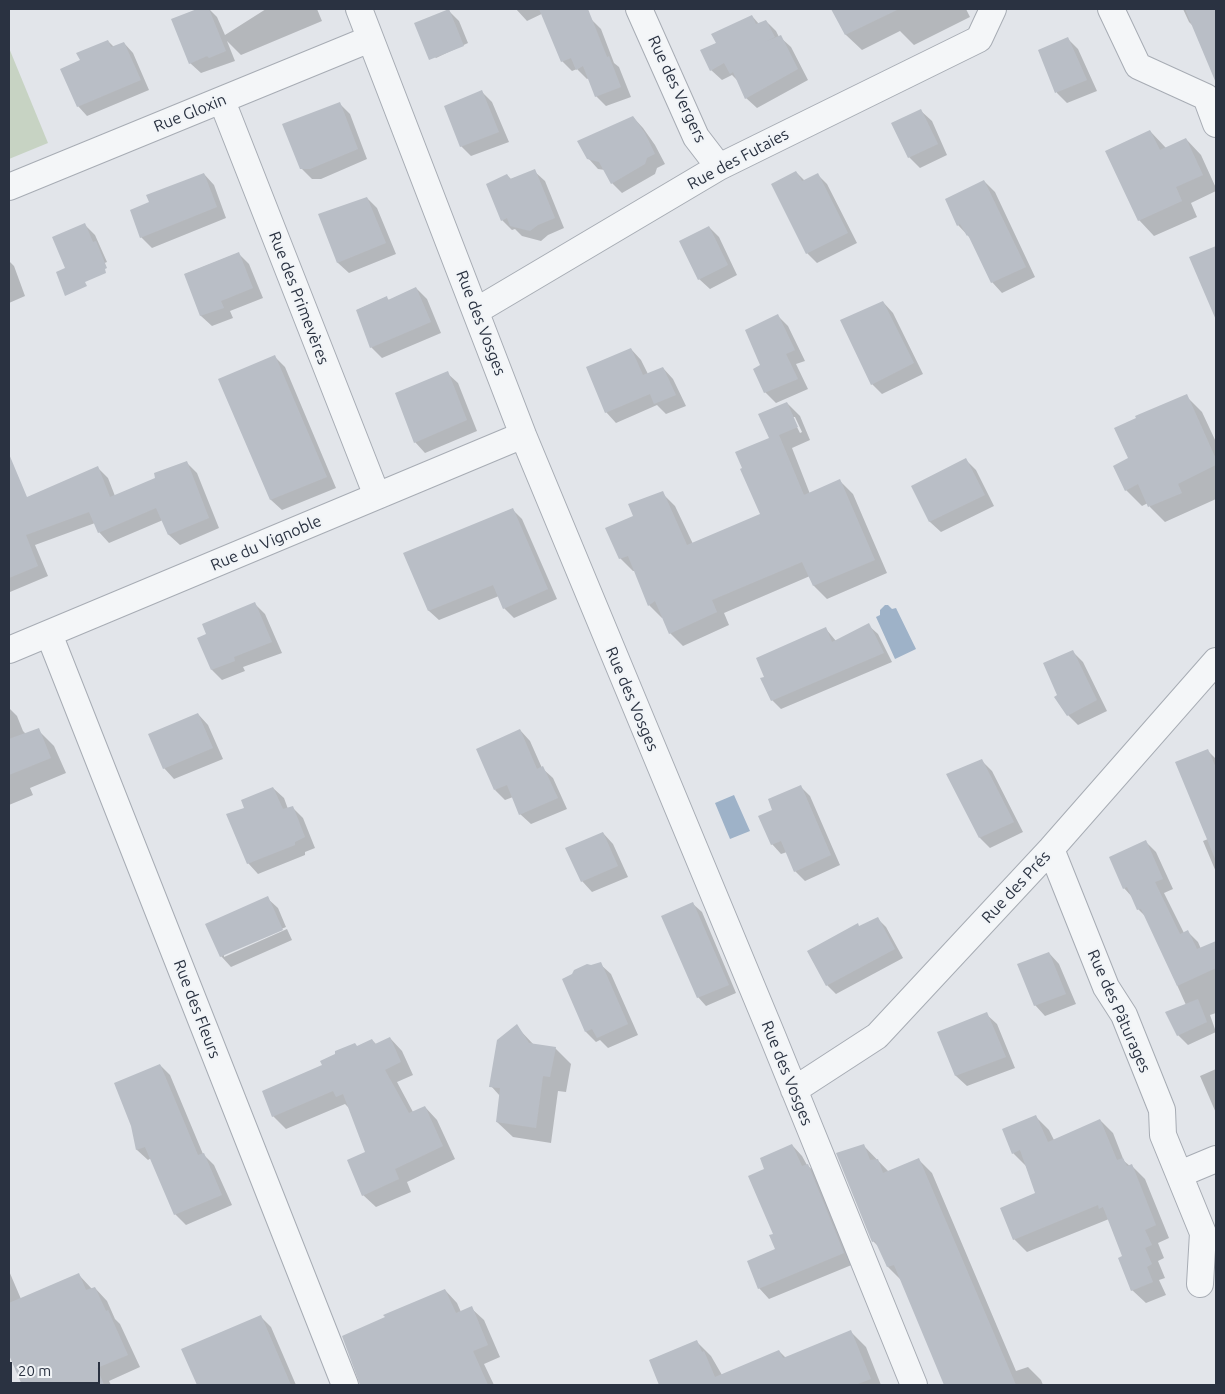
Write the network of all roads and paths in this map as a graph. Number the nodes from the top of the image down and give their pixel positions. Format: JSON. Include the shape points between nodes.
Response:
{"nodes":[{"id":1,"x":359,"y":9,"type":"edge"},
{"id":2,"x":639,"y":9,"type":"edge"},
{"id":3,"x":993,"y":9,"type":"edge"},
{"id":4,"x":1112,"y":9,"type":"edge"},
{"id":5,"x":370,"y":38,"type":"junction"},
{"id":6,"x":222,"y":101,"type":"junction"},
{"id":7,"x":1216,"y":124,"type":"edge"},
{"id":8,"x":719,"y":167,"type":"junction"},
{"id":9,"x":9,"y":187,"type":"edge"},
{"id":10,"x":476,"y":310,"type":"junction"},
{"id":11,"x":523,"y":435,"type":"junction"},
{"id":12,"x":377,"y":496,"type":"junction"},
{"id":13,"x":50,"y":634,"type":"junction"},
{"id":14,"x":9,"y":650,"type":"edge"},
{"id":15,"x":1216,"y":661,"type":"edge"},
{"id":16,"x":1051,"y":849,"type":"junction"},
{"id":17,"x":794,"y":1090,"type":"junction"},
{"id":18,"x":1216,"y":1159,"type":"edge"},
{"id":19,"x":1180,"y":1174,"type":"junction"},
{"id":20,"x":1200,"y":1284,"type":"dead end"},
{"id":21,"x":345,"y":1385,"type":"edge"},
{"id":22,"x":914,"y":1385,"type":"edge"}],
"edges":[{"from":1,"to":5,"type":"street","name":"Rue des Vosges"},
{"from":2,"to":8,"type":"street","name":"Rue des Vergers","via":[[696,138]]},
{"from":3,"to":8,"type":"street","name":"Rue des Futaies","via":[[979,39]]},
{"from":4,"to":7,"type":"street","via":[[1138,66],[1206,97]]},
{"from":5,"to":6,"type":"street","name":"Rue Gloxin"},
{"from":5,"to":10,"type":"street","name":"Rue des Vosges"},
{"from":6,"to":9,"type":"street","name":"Rue Gloxin"},
{"from":6,"to":12,"type":"street","name":"Rue des Primevères"},
{"from":8,"to":10,"type":"street","name":"Rue des Futaies"},
{"from":10,"to":11,"type":"street","name":"Rue des Vosges"},
{"from":11,"to":12,"type":"street","name":"Rue du Vignoble"},
{"from":11,"to":17,"type":"street","name":"Rue des Vosges"},
{"from":12,"to":13,"type":"street","name":"Rue du Vignoble"},
{"from":13,"to":14,"type":"street","name":"Rue du Vignoble"},
{"from":13,"to":21,"type":"street","name":"Rue des Fleurs"},
{"from":15,"to":16,"type":"street","name":"Rue des Prés"},
{"from":16,"to":17,"type":"street","name":"Rue des Prés","via":[[877,1036]]},
{"from":16,"to":19,"type":"street","name":"Rue des Pâturages","via":[[1106,987],[1128,1024],[1162,1110],[1163,1135]]},
{"from":17,"to":22,"type":"street","name":"Rue des Vosges"},
{"from":18,"to":19,"type":"street"},
{"from":19,"to":20,"type":"street","name":"Rue des Pâturages","via":[[1203,1234]]}]}
